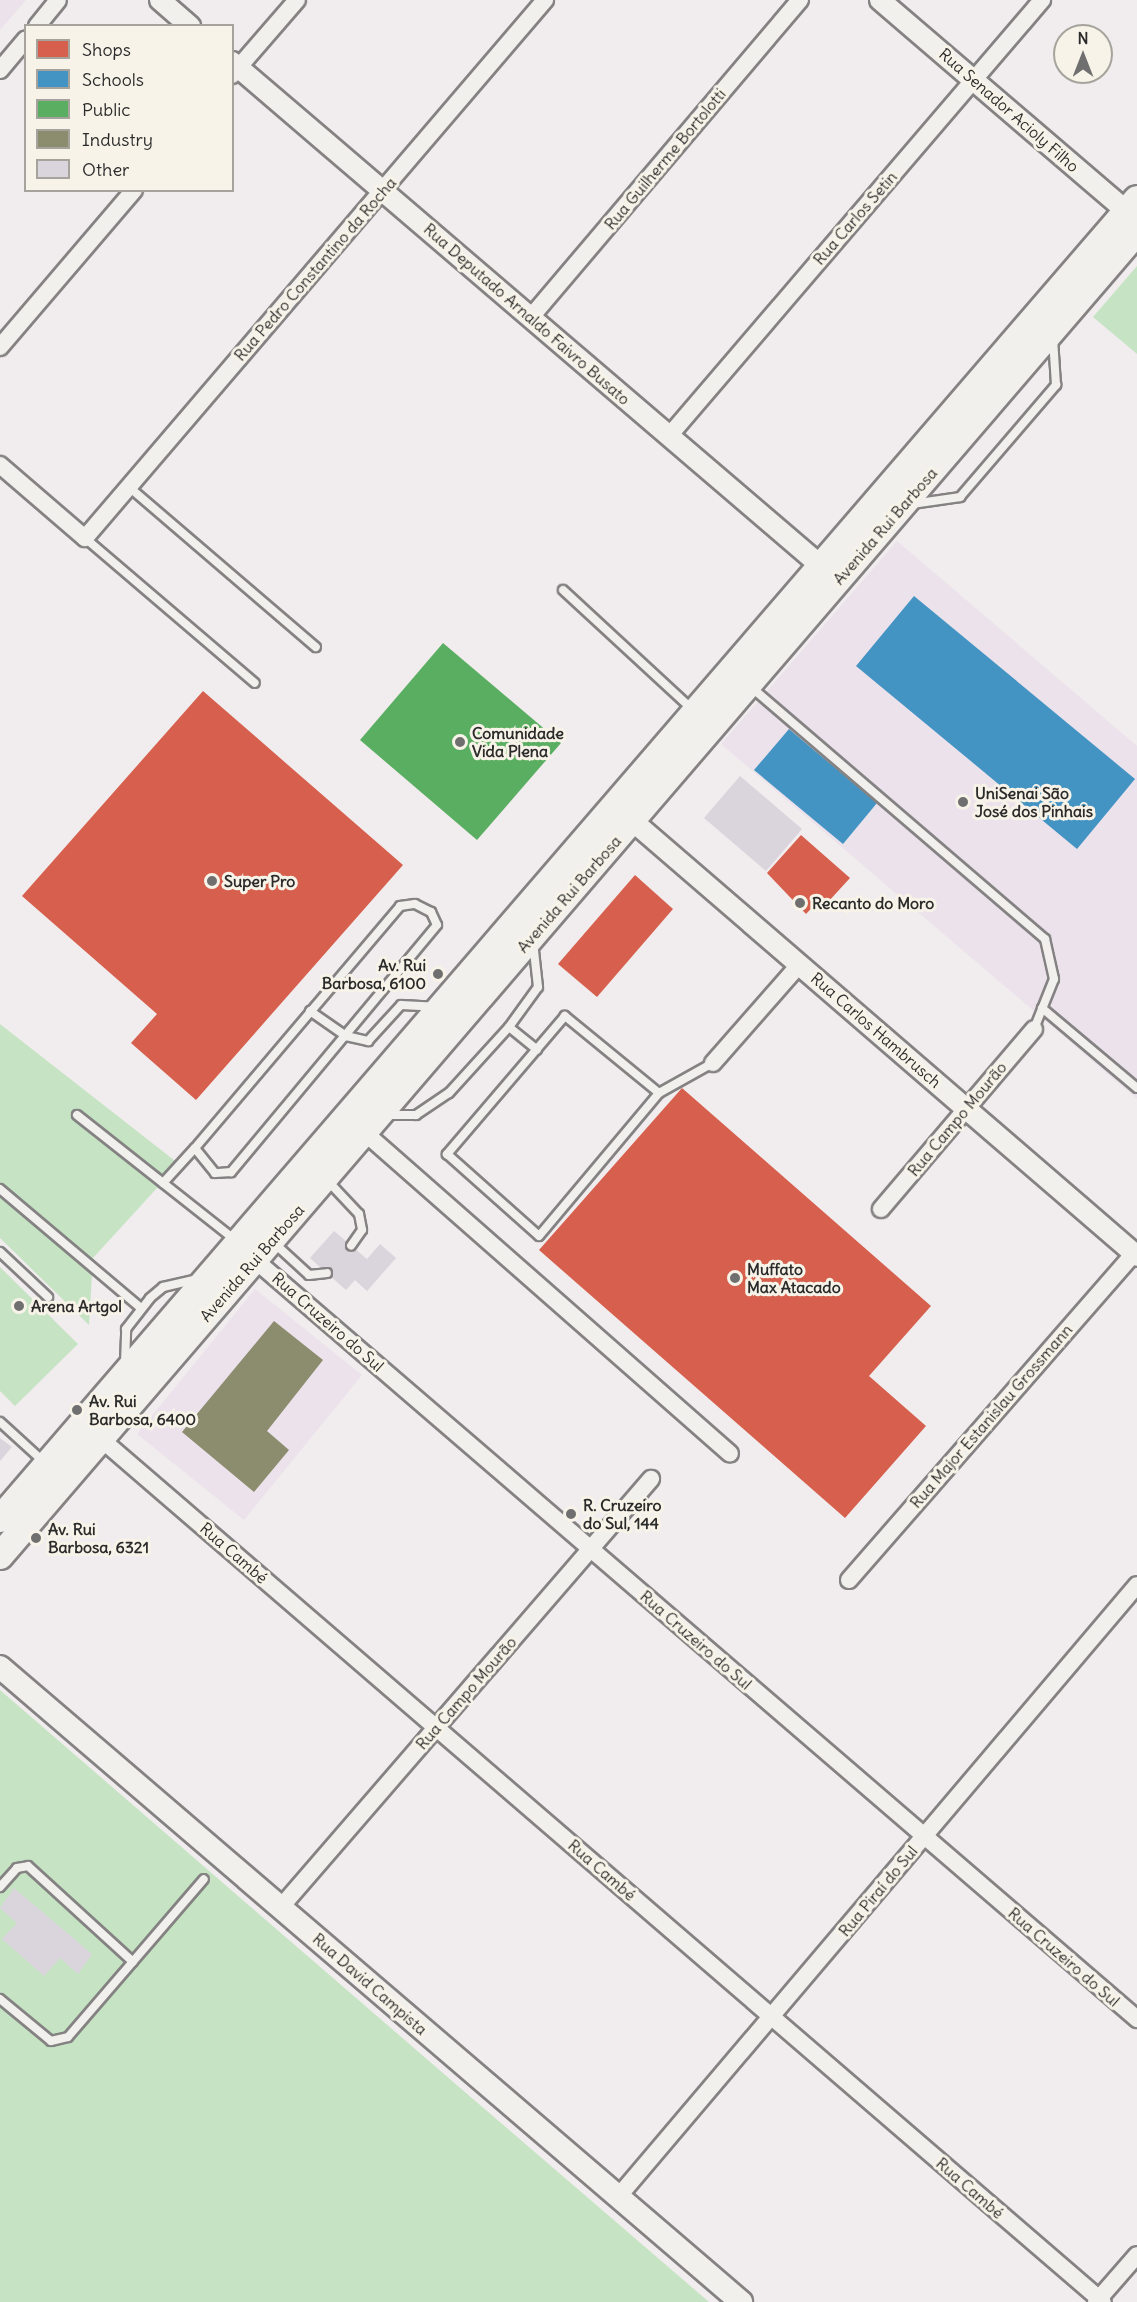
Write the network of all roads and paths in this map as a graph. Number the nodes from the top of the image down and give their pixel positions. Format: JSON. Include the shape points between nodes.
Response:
{"nodes":[{"id":1,"x":58,"y":0,"type":"edge"},
{"id":2,"x":160,"y":0,"type":"edge"},
{"id":3,"x":297,"y":0,"type":"edge"},
{"id":4,"x":545,"y":0,"type":"edge"},
{"id":5,"x":800,"y":0,"type":"edge"},
{"id":6,"x":880,"y":0,"type":"edge"},
{"id":7,"x":1042,"y":0,"type":"edge"},
{"id":8,"x":39,"y":24,"type":"edge"},
{"id":9,"x":188,"y":24,"type":"edge"},
{"id":10,"x":24,"y":41,"type":"edge"},
{"id":11,"x":235,"y":68,"type":"edge"},
{"id":12,"x":0,"y":70,"type":"edge"},
{"id":13,"x":973,"y":80,"type":"junction"},
{"id":14,"x":382,"y":190,"type":"junction"},
{"id":15,"x":132,"y":192,"type":"edge"},
{"id":16,"x":1134,"y":216,"type":"edge"},
{"id":17,"x":531,"y":318,"type":"junction"},
{"id":18,"x":1052,"y":331,"type":"junction"},
{"id":19,"x":0,"y":347,"type":"edge"},
{"id":20,"x":669,"y":436,"type":"junction"},
{"id":21,"x":0,"y":465,"type":"edge"},
{"id":22,"x":129,"y":487,"type":"junction"},
{"id":23,"x":903,"y":505,"type":"junction"},
{"id":24,"x":85,"y":538,"type":"junction"},
{"id":25,"x":821,"y":566,"type":"junction"},
{"id":26,"x":563,"y":590,"type":"dead end"},
{"id":27,"x":316,"y":647,"type":"dead end"},
{"id":28,"x":255,"y":683,"type":"dead end"},
{"id":29,"x":749,"y":685,"type":"junction"},
{"id":30,"x":695,"y":712,"type":"junction"},
{"id":31,"x":623,"y":813,"type":"junction"},
{"id":32,"x":532,"y":937,"type":"junction"},
{"id":33,"x":799,"y":965,"type":"junction"},
{"id":34,"x":440,"y":1008,"type":"junction"},
{"id":35,"x":1042,"y":1008,"type":"junction"},
{"id":36,"x":310,"y":1011,"type":"junction"},
{"id":37,"x":509,"y":1027,"type":"junction"},
{"id":38,"x":1034,"y":1029,"type":"joint"},
{"id":39,"x":346,"y":1036,"type":"junction"},
{"id":40,"x":537,"y":1050,"type":"junction"},
{"id":41,"x":713,"y":1063,"type":"joint"},
{"id":42,"x":1137,"y":1088,"type":"edge"},
{"id":43,"x":659,"y":1093,"type":"junction"},
{"id":44,"x":966,"y":1108,"type":"junction"},
{"id":45,"x":77,"y":1115,"type":"dead end"},
{"id":46,"x":371,"y":1124,"type":"junction"},
{"id":47,"x":195,"y":1148,"type":"junction"},
{"id":48,"x":325,"y":1178,"type":"junction"},
{"id":49,"x":163,"y":1184,"type":"junction"},
{"id":50,"x":0,"y":1189,"type":"edge"},
{"id":51,"x":881,"y":1209,"type":"dead end"},
{"id":52,"x":351,"y":1246,"type":"dead end"},
{"id":53,"x":255,"y":1248,"type":"junction"},
{"id":54,"x":0,"y":1252,"type":"edge"},
{"id":55,"x":1135,"y":1254,"type":"edge"},
{"id":56,"x":327,"y":1273,"type":"dead end"},
{"id":57,"x":208,"y":1278,"type":"junction"},
{"id":58,"x":48,"y":1297,"type":"dead end"},
{"id":59,"x":141,"y":1308,"type":"junction"},
{"id":60,"x":125,"y":1374,"type":"junction"},
{"id":61,"x":0,"y":1422,"type":"edge"},
{"id":62,"x":101,"y":1439,"type":"junction"},
{"id":63,"x":730,"y":1452,"type":"dead end"},
{"id":64,"x":46,"y":1465,"type":"junction"},
{"id":65,"x":651,"y":1479,"type":"dead end"},
{"id":66,"x":0,"y":1519,"type":"edge"},
{"id":67,"x":591,"y":1549,"type":"junction"},
{"id":68,"x":0,"y":1556,"type":"edge"},
{"id":69,"x":849,"y":1580,"type":"dead end"},
{"id":70,"x":1137,"y":1585,"type":"edge"},
{"id":71,"x":0,"y":1667,"type":"edge"},
{"id":72,"x":436,"y":1728,"type":"junction"},
{"id":73,"x":924,"y":1836,"type":"junction"},
{"id":74,"x":204,"y":1880,"type":"dead end"},
{"id":75,"x":0,"y":1887,"type":"edge"},
{"id":76,"x":280,"y":1907,"type":"junction"},
{"id":77,"x":133,"y":1962,"type":"junction"},
{"id":78,"x":0,"y":1999,"type":"edge"},
{"id":79,"x":771,"y":2016,"type":"junction"},
{"id":80,"x":1137,"y":2019,"type":"edge"},
{"id":81,"x":618,"y":2197,"type":"junction"},
{"id":82,"x":1137,"y":2254,"type":"edge"},
{"id":83,"x":1100,"y":2301,"type":"edge"},
{"id":84,"x":741,"y":2302,"type":"edge"}],
"edges":[{"from":1,"to":8,"type":"street"},
{"from":2,"to":9,"type":"street"},
{"from":3,"to":11,"type":"street"},
{"from":4,"to":14,"type":"street","name":"Rua Pedro Constantino da Rocha"},
{"from":5,"to":17,"type":"street","name":"Rua Guilherme Bortolotti"},
{"from":6,"to":13,"type":"street","name":"Rua Senador Acioly Filho"},
{"from":7,"to":13,"type":"street","name":"Rua Carlos Setin"},
{"from":10,"to":12,"type":"street"},
{"from":11,"to":14,"type":"street","name":"Rua Deputado Arnaldo Faivro Busato"},
{"from":13,"to":16,"type":"street","name":"Rua Senador Acioly Filho"},
{"from":13,"to":20,"type":"street","name":"Rua Carlos Setin"},
{"from":14,"to":17,"type":"street","name":"Rua Deputado Arnaldo Faivro Busato"},
{"from":14,"to":22,"type":"street","name":"Rua Pedro Constantino da Rocha"},
{"from":15,"to":19,"type":"street"},
{"from":16,"to":18,"type":"main road","name":"Avenida Rui Barbosa"},
{"from":16,"to":25,"type":"main road","name":"Avenida Rui Barbosa"},
{"from":17,"to":20,"type":"street","name":"Rua Deputado Arnaldo Faivro Busato"},
{"from":18,"to":23,"type":"main road","name":"Avenida Rui Barbosa"},
{"from":18,"to":23,"type":"lane","via":[[1056,386],[960,497]]},
{"from":20,"to":25,"type":"street","name":"Rua Deputado Arnaldo Faivro Busato"},
{"from":21,"to":24,"type":"street"},
{"from":22,"to":24,"type":"street","name":"Rua Pedro Constantino da Rocha"},
{"from":22,"to":27,"type":"lane"},
{"from":23,"to":29,"type":"main road","name":"Avenida Rui Barbosa"},
{"from":24,"to":28,"type":"lane"},
{"from":25,"to":30,"type":"main road","name":"Avenida Rui Barbosa"},
{"from":26,"to":30,"type":"lane"},
{"from":29,"to":31,"type":"main road","name":"Avenida Rui Barbosa"},
{"from":29,"to":35,"type":"lane","via":[[1045,939],[1054,979]]},
{"from":30,"to":31,"type":"main road","name":"Avenida Rui Barbosa"},
{"from":31,"to":32,"type":"main road","name":"Avenida Rui Barbosa"},
{"from":31,"to":33,"type":"street","name":"Rua Carlos Hambrusch"},
{"from":31,"to":34,"type":"main road","name":"Avenida Rui Barbosa"},
{"from":32,"to":37,"type":"lane","via":[[538,987]]},
{"from":32,"to":46,"type":"main road","name":"Avenida Rui Barbosa"},
{"from":33,"to":41,"type":"street"},
{"from":33,"to":44,"type":"street","name":"Rua Carlos Hambrusch"},
{"from":34,"to":39,"type":"lane","via":[[408,1002],[368,1041]]},
{"from":34,"to":53,"type":"main road","name":"Avenida Rui Barbosa"},
{"from":35,"to":38,"type":"lane"},
{"from":35,"to":42,"type":"lane"},
{"from":36,"to":39,"type":"lane"},
{"from":36,"to":39,"type":"lane","via":[[400,906],[415,904],[431,912],[437,925]]},
{"from":36,"to":47,"type":"lane"},
{"from":37,"to":40,"type":"lane"},
{"from":37,"to":46,"type":"lane","via":[[441,1098],[416,1115]]},
{"from":38,"to":44,"type":"street","name":"Rua Campo Mourão"},
{"from":39,"to":47,"type":"lane","via":[[231,1172],[215,1173]]},
{"from":40,"to":43,"type":"lane","via":[[565,1016]]},
{"from":40,"to":43,"type":"lane","via":[[447,1154],[539,1236]]},
{"from":41,"to":43,"type":"lane"},
{"from":44,"to":51,"type":"street","name":"Rua Campo Mourão"},
{"from":44,"to":55,"type":"street","name":"Rua Carlos Hambrusch"},
{"from":45,"to":49,"type":"lane"},
{"from":46,"to":48,"type":"main road","name":"Avenida Rui Barbosa"},
{"from":46,"to":63,"type":"street"},
{"from":47,"to":49,"type":"lane"},
{"from":48,"to":52,"type":"lane","via":[[359,1214],[362,1230]]},
{"from":48,"to":53,"type":"main road","name":"Avenida Rui Barbosa"},
{"from":49,"to":53,"type":"lane"},
{"from":50,"to":59,"type":"lane"},
{"from":53,"to":56,"type":"lane","via":[[309,1275]]},
{"from":53,"to":57,"type":"main road","name":"Avenida Rui Barbosa"},
{"from":53,"to":62,"type":"main road","name":"Avenida Rui Barbosa"},
{"from":53,"to":67,"type":"street","name":"Rua Cruzeiro do Sul"},
{"from":54,"to":58,"type":"lane"},
{"from":55,"to":69,"type":"street","name":"Rua Major Estanislau Grossmann"},
{"from":57,"to":59,"type":"lane","via":[[163,1287]]},
{"from":57,"to":60,"type":"main road","name":"Avenida Rui Barbosa"},
{"from":59,"to":60,"type":"lane","via":[[126,1329]]},
{"from":60,"to":64,"type":"main road","name":"Avenida Rui Barbosa"},
{"from":61,"to":64,"type":"lane"},
{"from":62,"to":68,"type":"main road","name":"Avenida Rui Barbosa"},
{"from":62,"to":72,"type":"street","name":"Rua Cambé"},
{"from":64,"to":66,"type":"main road","name":"Avenida Rui Barbosa"},
{"from":65,"to":67,"type":"street","name":"Rua Campo Mourão"},
{"from":67,"to":72,"type":"street","name":"Rua Campo Mourão"},
{"from":67,"to":73,"type":"street","name":"Rua Cruzeiro do Sul"},
{"from":70,"to":73,"type":"street","name":"Rua Piraí do Sul"},
{"from":71,"to":76,"type":"main road","name":"Rua David Campista"},
{"from":72,"to":76,"type":"street","name":"Rua Campo Mourão"},
{"from":72,"to":79,"type":"street","name":"Rua Cambé"},
{"from":73,"to":79,"type":"street","name":"Rua Piraí do Sul"},
{"from":73,"to":80,"type":"street","name":"Rua Cruzeiro do Sul"},
{"from":74,"to":77,"type":"lane"},
{"from":75,"to":77,"type":"lane","via":[[17,1868],[28,1866]]},
{"from":76,"to":81,"type":"main road","name":"Rua David Campista"},
{"from":77,"to":78,"type":"lane","via":[[60,2040],[51,2040]]},
{"from":79,"to":81,"type":"street","name":"Rua Piraí do Sul"},
{"from":79,"to":83,"type":"street","name":"Rua Cambé"},
{"from":81,"to":84,"type":"main road","name":"Rua David Campista"},
{"from":82,"to":83,"type":"street"}]}
